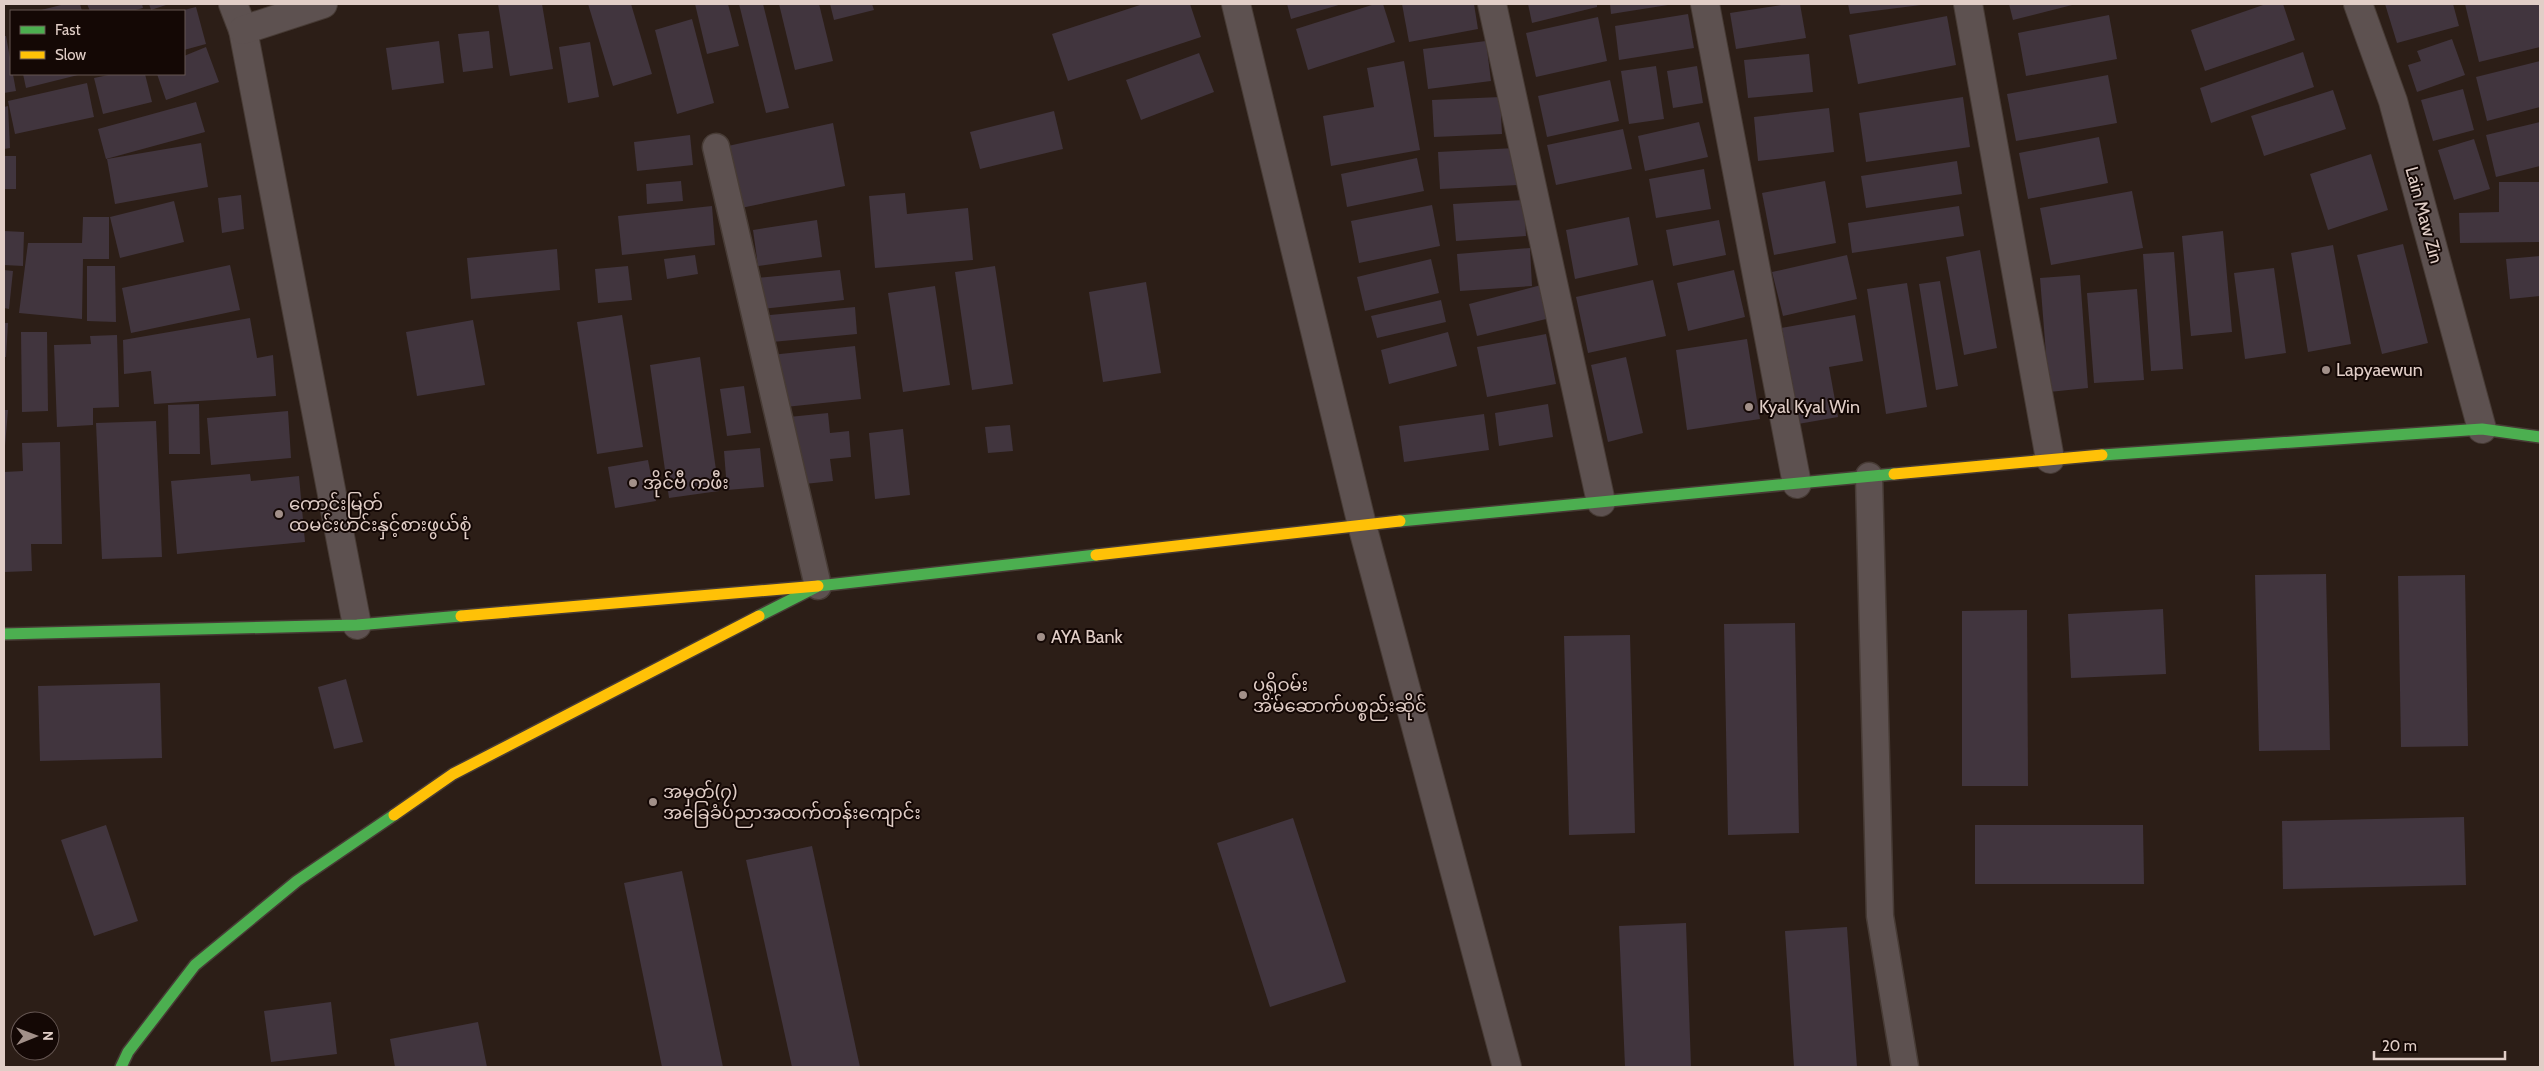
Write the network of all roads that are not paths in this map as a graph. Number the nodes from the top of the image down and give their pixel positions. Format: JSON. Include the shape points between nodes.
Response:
{"nodes":[{"id":1,"x":233,"y":4,"type":"edge"},
{"id":2,"x":323,"y":4,"type":"edge"},
{"id":3,"x":1236,"y":4,"type":"edge"},
{"id":4,"x":1492,"y":4,"type":"edge"},
{"id":5,"x":1705,"y":4,"type":"edge"},
{"id":6,"x":1968,"y":4,"type":"edge"},
{"id":7,"x":2358,"y":4,"type":"edge"},
{"id":8,"x":243,"y":30,"type":"junction"},
{"id":9,"x":716,"y":147,"type":"dead end"},
{"id":10,"x":2482,"y":429,"type":"junction"},
{"id":11,"x":2540,"y":437,"type":"edge"},
{"id":12,"x":2050,"y":459,"type":"junction"},
{"id":13,"x":1868,"y":476,"type":"junction"},
{"id":14,"x":1797,"y":484,"type":"junction"},
{"id":15,"x":1601,"y":502,"type":"junction"},
{"id":16,"x":1362,"y":525,"type":"junction"},
{"id":17,"x":818,"y":586,"type":"junction"},
{"id":18,"x":357,"y":625,"type":"junction"},
{"id":19,"x":4,"y":634,"type":"edge"},
{"id":20,"x":121,"y":1067,"type":"edge"},
{"id":21,"x":1507,"y":1067,"type":"edge"},
{"id":22,"x":1905,"y":1067,"type":"edge"}],
"edges":[{"from":1,"to":8,"type":"street"},
{"from":2,"to":8,"type":"street"},
{"from":3,"to":16,"type":"street"},
{"from":4,"to":15,"type":"street"},
{"from":5,"to":14,"type":"street"},
{"from":6,"to":12,"type":"street"},
{"from":7,"to":10,"type":"street","name":"Lain Maw Zin","via":[[2393,101]]},
{"from":8,"to":18,"type":"street"},
{"from":9,"to":17,"type":"lane"},
{"from":10,"to":11,"type":"main road"},
{"from":10,"to":12,"type":"main road"},
{"from":12,"to":13,"type":"main road"},
{"from":13,"to":14,"type":"main road"},
{"from":13,"to":22,"type":"lane","via":[[1880,916]]},
{"from":14,"to":15,"type":"main road"},
{"from":15,"to":16,"type":"main road"},
{"from":16,"to":17,"type":"main road"},
{"from":16,"to":21,"type":"street"},
{"from":17,"to":18,"type":"main road"},
{"from":17,"to":20,"type":"main road","via":[[454,774],[297,881],[195,965],[128,1052]]},
{"from":18,"to":19,"type":"main road"}]}
